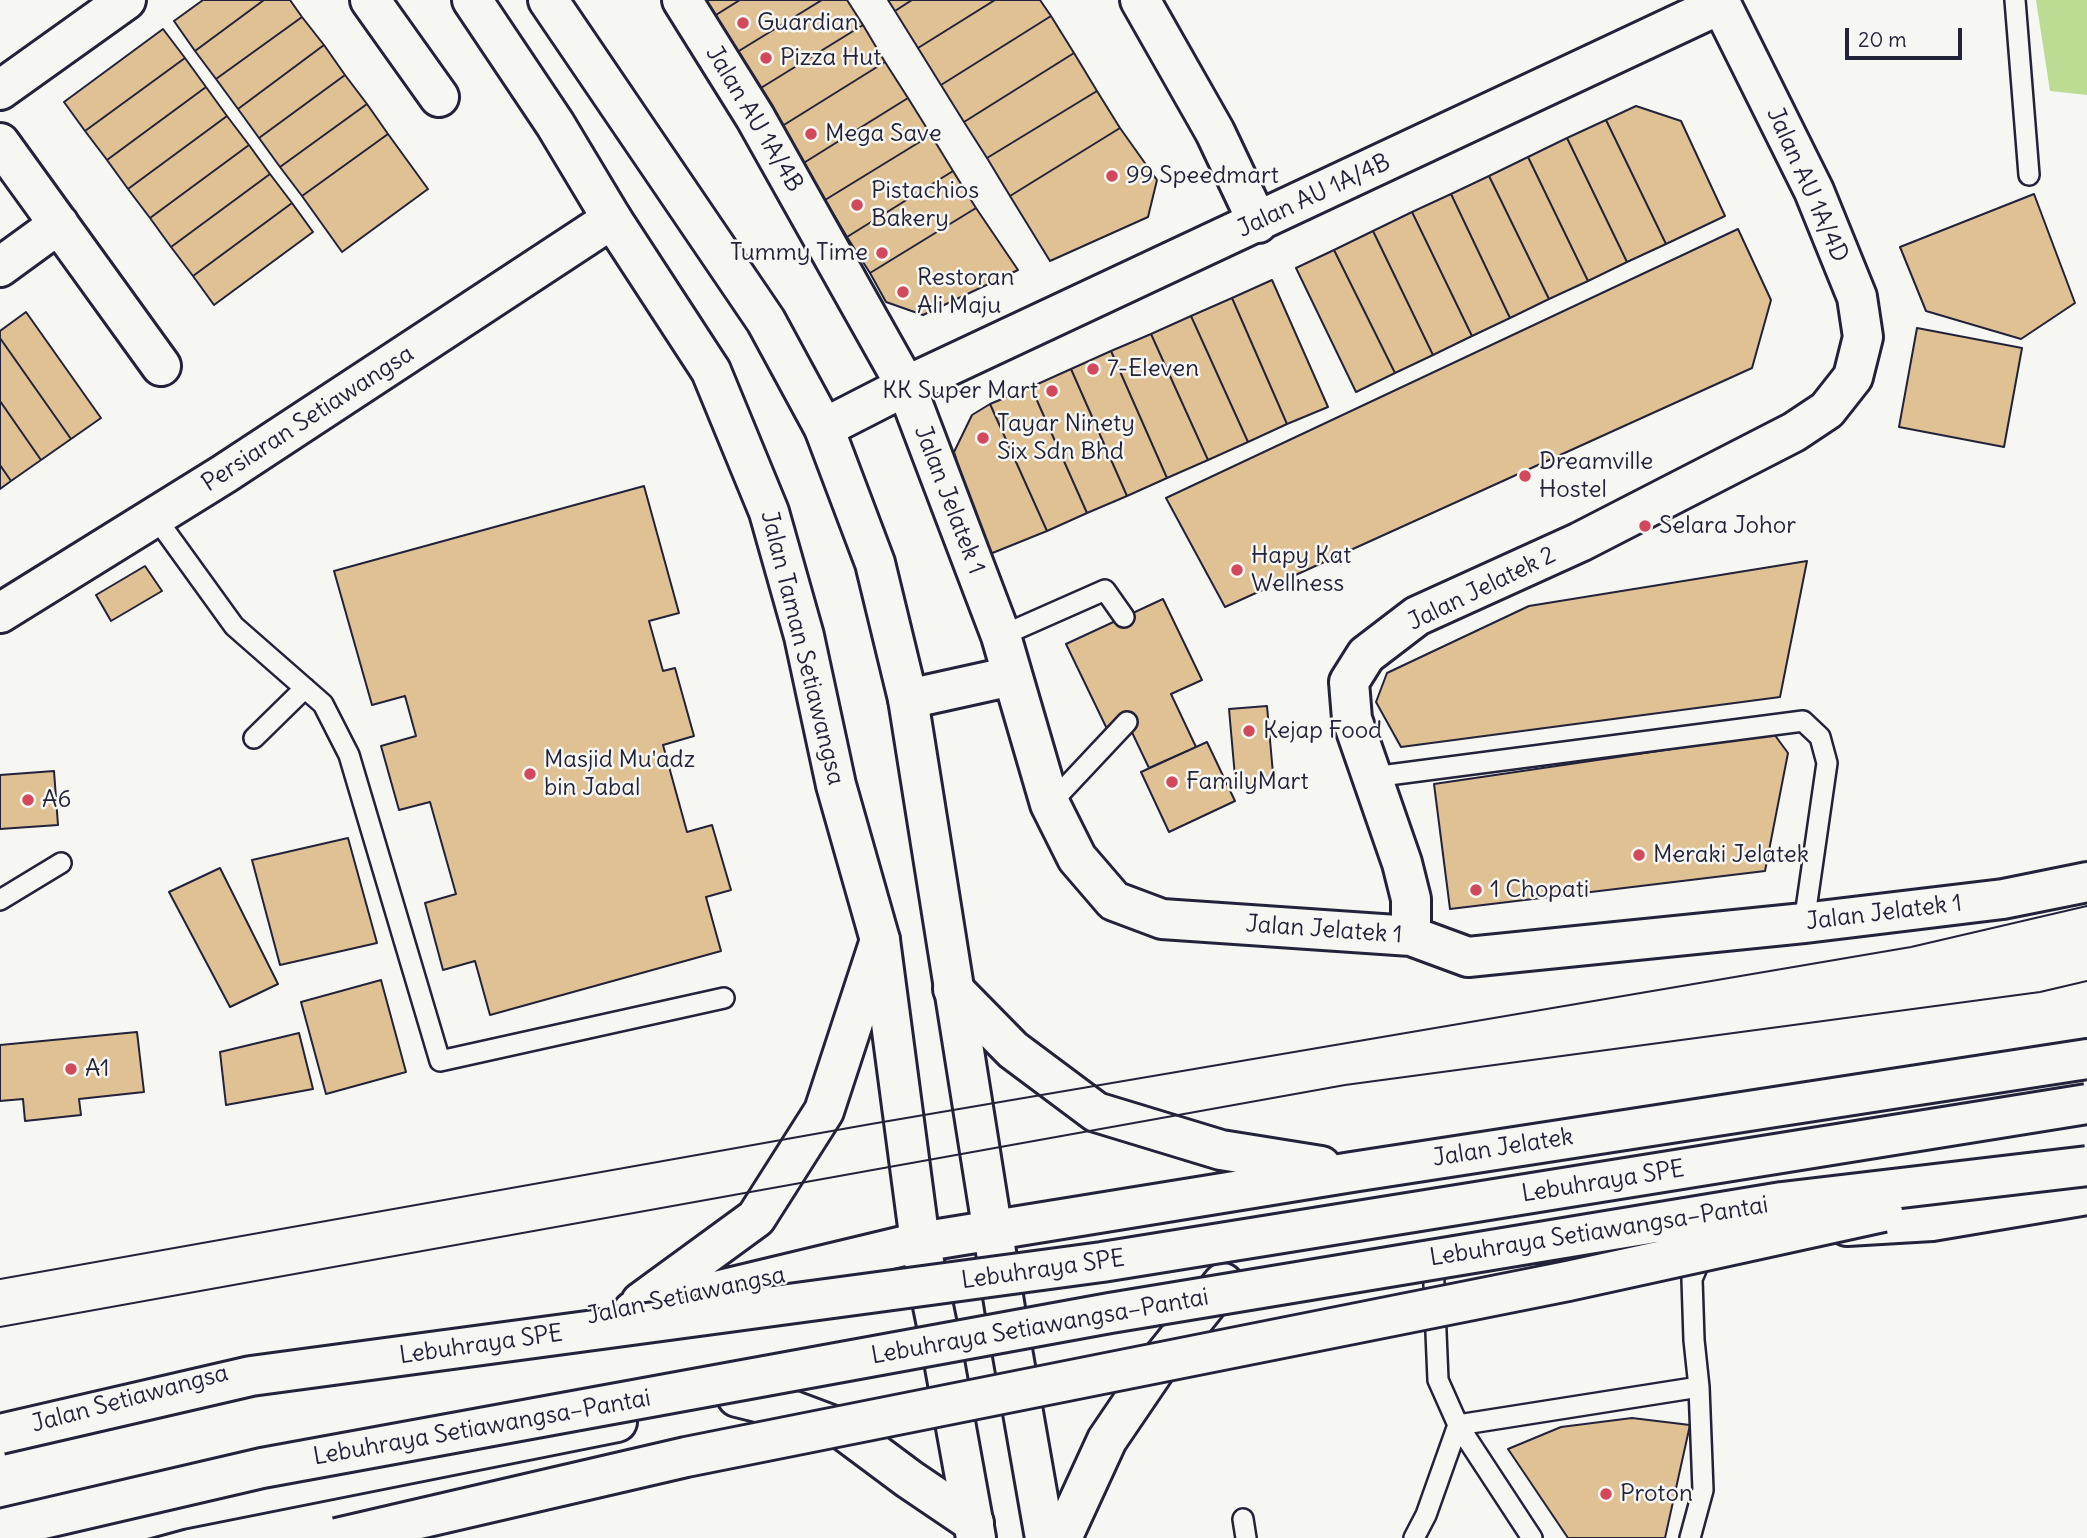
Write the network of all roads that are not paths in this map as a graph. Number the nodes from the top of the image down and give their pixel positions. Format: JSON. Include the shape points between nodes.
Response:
{"nodes":[{"id":1,"x":126,"y":0,"type":"edge"},
{"id":2,"x":370,"y":0,"type":"edge"},
{"id":3,"x":472,"y":0,"type":"edge"},
{"id":4,"x":548,"y":0,"type":"edge"},
{"id":5,"x":682,"y":0,"type":"edge"},
{"id":6,"x":1140,"y":0,"type":"edge"},
{"id":7,"x":2015,"y":0,"type":"edge"},
{"id":8,"x":1720,"y":2,"type":"edge"},
{"id":9,"x":0,"y":90,"type":"edge"},
{"id":10,"x":439,"y":97,"type":"dead end"},
{"id":11,"x":0,"y":143,"type":"edge"},
{"id":12,"x":2029,"y":175,"type":"dead end"},
{"id":13,"x":612,"y":219,"type":"junction"},
{"id":14,"x":1258,"y":223,"type":"junction"},
{"id":15,"x":59,"y":224,"type":"junction"},
{"id":16,"x":0,"y":267,"type":"edge"},
{"id":17,"x":161,"y":366,"type":"dead end"},
{"id":18,"x":1853,"y":377,"type":"joint"},
{"id":19,"x":906,"y":386,"type":"junction"},
{"id":20,"x":824,"y":428,"type":"junction"},
{"id":21,"x":156,"y":518,"type":"junction"},
{"id":22,"x":0,"y":612,"type":"edge"},
{"id":23,"x":1124,"y":617,"type":"dead end"},
{"id":24,"x":1001,"y":636,"type":"junction"},
{"id":25,"x":1012,"y":676,"type":"junction"},
{"id":26,"x":305,"y":688,"type":"junction"},
{"id":27,"x":908,"y":699,"type":"junction"},
{"id":28,"x":1127,"y":722,"type":"dead end"},
{"id":29,"x":254,"y":738,"type":"dead end"},
{"id":30,"x":1373,"y":777,"type":"junction"},
{"id":31,"x":1050,"y":804,"type":"junction"},
{"id":32,"x":61,"y":863,"type":"dead end"},
{"id":33,"x":2087,"y":881,"type":"edge"},
{"id":34,"x":0,"y":900,"type":"edge"},
{"id":35,"x":1804,"y":923,"type":"junction"},
{"id":36,"x":1411,"y":936,"type":"junction"},
{"id":37,"x":880,"y":940,"type":"junction"},
{"id":38,"x":953,"y":989,"type":"junction"},
{"id":39,"x":724,"y":998,"type":"dead end"},
{"id":40,"x":2087,"y":1059,"type":"edge"},
{"id":41,"x":2087,"y":1104,"type":"edge"},
{"id":42,"x":2087,"y":1167,"type":"edge"},
{"id":43,"x":1352,"y":1171,"type":"junction"},
{"id":44,"x":2087,"y":1195,"type":"edge"},
{"id":45,"x":992,"y":1231,"type":"junction"},
{"id":46,"x":1710,"y":1235,"type":"junction"},
{"id":47,"x":920,"y":1242,"type":"junction"},
{"id":48,"x":1433,"y":1261,"type":"junction"},
{"id":49,"x":1223,"y":1283,"type":"junction"},
{"id":50,"x":628,"y":1312,"type":"junction"},
{"id":51,"x":1007,"y":1321,"type":"junction"},
{"id":52,"x":942,"y":1350,"type":"junction"},
{"id":53,"x":251,"y":1376,"type":"junction"},
{"id":54,"x":1699,"y":1387,"type":"junction"},
{"id":55,"x":737,"y":1397,"type":"junction"},
{"id":56,"x":0,"y":1407,"type":"edge"},
{"id":57,"x":1458,"y":1425,"type":"junction"},
{"id":58,"x":0,"y":1434,"type":"edge"},
{"id":59,"x":0,"y":1528,"type":"edge"},
{"id":60,"x":975,"y":1531,"type":"edge"},
{"id":61,"x":75,"y":1538,"type":"edge"},
{"id":62,"x":337,"y":1538,"type":"edge"},
{"id":63,"x":1045,"y":1538,"type":"edge"},
{"id":64,"x":1062,"y":1538,"type":"edge"},
{"id":65,"x":1414,"y":1538,"type":"edge"},
{"id":66,"x":1532,"y":1538,"type":"edge"},
{"id":67,"x":1690,"y":1538,"type":"edge"}],
"edges":[{"from":1,"to":9,"type":"main road"},
{"from":2,"to":10,"type":"main road"},
{"from":3,"to":13,"type":"main road","name":"Jalan Taman Setiawangsa"},
{"from":4,"to":20,"type":"main road","via":[[766,321]]},
{"from":5,"to":19,"type":"main road","name":"Jalan AU 1A/4B","via":[[755,117]]},
{"from":6,"to":14,"type":"main road","via":[[1214,132]]},
{"from":7,"to":12,"type":"lane"},
{"from":8,"to":14,"type":"main road","name":"Jalan AU 1A/4B"},
{"from":8,"to":18,"type":"main road","name":"Jalan AU 1A/4D","via":[[1814,191],[1857,297],[1863,337]]},
{"from":11,"to":15,"type":"main road"},
{"from":13,"to":21,"type":"main road","name":"Persiaran Setiawangsa"},
{"from":13,"to":37,"type":"main road","name":"Jalan Taman Setiawangsa","via":[[710,371],[769,512],[804,636],[836,785]]},
{"from":14,"to":19,"type":"main road","name":"Jalan AU 1A/4B"},
{"from":15,"to":16,"type":"main road"},
{"from":15,"to":17,"type":"main road"},
{"from":18,"to":30,"type":"main road","name":"Jalan Jelatek 2","via":[[1827,410],[1794,432],[1580,542],[1417,616],[1366,655],[1349,682],[1352,719]]},
{"from":19,"to":20,"type":"main road","name":"Jalan AU 1A/4B"},
{"from":19,"to":24,"type":"main road","name":"Jalan Jelatek 1"},
{"from":20,"to":27,"type":"main road","via":[[875,563]]},
{"from":21,"to":22,"type":"main road","name":"Persiaran Setiawangsa"},
{"from":21,"to":26,"type":"lane","via":[[234,626]]},
{"from":23,"to":24,"type":"lane","via":[[1105,590]]},
{"from":24,"to":25,"type":"main road","name":"Jalan Jelatek 1"},
{"from":25,"to":27,"type":"main road"},
{"from":25,"to":31,"type":"main road","name":"Jalan Jelatek 1"},
{"from":26,"to":29,"type":"lane"},
{"from":26,"to":39,"type":"lane","via":[[323,704],[349,755],[440,1061]]},
{"from":27,"to":38,"type":"main road"},
{"from":28,"to":31,"type":"lane"},
{"from":30,"to":35,"type":"lane","via":[[1803,721],[1821,737],[1827,763]]},
{"from":30,"to":36,"type":"main road","name":"Jalan Jelatek 2","via":[[1402,863],[1410,898]]},
{"from":31,"to":36,"type":"main road","name":"Jalan Jelatek 1","via":[[1077,858],[1114,901],[1162,919]]},
{"from":32,"to":34,"type":"lane"},
{"from":33,"to":35,"type":"main road","name":"Jalan Jelatek 1","via":[[2003,899]]},
{"from":35,"to":36,"type":"main road","name":"Jalan Jelatek 1","via":[[1468,957]]},
{"from":37,"to":47,"type":"main road","name":"Jalan Taman Setiawangsa"},
{"from":37,"to":50,"type":"main road","via":[[824,1111],[756,1218]]},
{"from":38,"to":43,"type":"main road","via":[[1013,1050],[1096,1112],[1221,1150]]},
{"from":38,"to":45,"type":"main road"},
{"from":40,"to":43,"type":"main road","name":"Jalan Jelatek"},
{"from":41,"to":53,"type":"main road","name":"Lebuhraya SPE","bridge":true,"via":[[1102,1262]]},
{"from":42,"to":59,"type":"main road","name":"Lebuhraya Setiawangsa–Pantai","bridge":true,"via":[[1782,1202],[1110,1313],[262,1468]]},
{"from":42,"to":62,"type":"main road","bridge":true,"via":[[1567,1281],[686,1457]]},
{"from":43,"to":45,"type":"main road","name":"Jalan Jelatek"},
{"from":44,"to":46,"type":"main road","via":[[1932,1220]]},
{"from":45,"to":47,"type":"main road","name":"Jalan Jelatek"},
{"from":45,"to":51,"type":"main road"},
{"from":46,"to":48,"type":"main road"},
{"from":46,"to":54,"type":"lane","via":[[1692,1279]]},
{"from":47,"to":50,"type":"main road","name":"Jalan Setiawangsa"},
{"from":47,"to":52,"type":"main road","name":"Jalan Taman Setiawangsa"},
{"from":48,"to":49,"type":"main road"},
{"from":48,"to":57,"type":"lane","via":[[1438,1380]]},
{"from":49,"to":51,"type":"main road"},
{"from":49,"to":64,"type":"main road","via":[[1107,1440]]},
{"from":50,"to":58,"type":"main road","name":"Jalan Setiawangsa","via":[[423,1345],[274,1360]]},
{"from":51,"to":52,"type":"main road"},
{"from":51,"to":63,"type":"main road"},
{"from":52,"to":55,"type":"main road"},
{"from":52,"to":60,"type":"main road","name":"Jalan Taman Setiawangsa"},
{"from":53,"to":56,"type":"main road","bridge":true},
{"from":53,"to":58,"type":"main road","name":"Lebuhraya SPE","bridge":true},
{"from":54,"to":57,"type":"lane"},
{"from":54,"to":67,"type":"lane","via":[[1703,1490]]},
{"from":55,"to":60,"type":"main road","via":[[842,1429]]},
{"from":55,"to":61,"type":"main road","via":[[181,1509]]},
{"from":57,"to":65,"type":"lane"},
{"from":57,"to":66,"type":"lane"}]}
